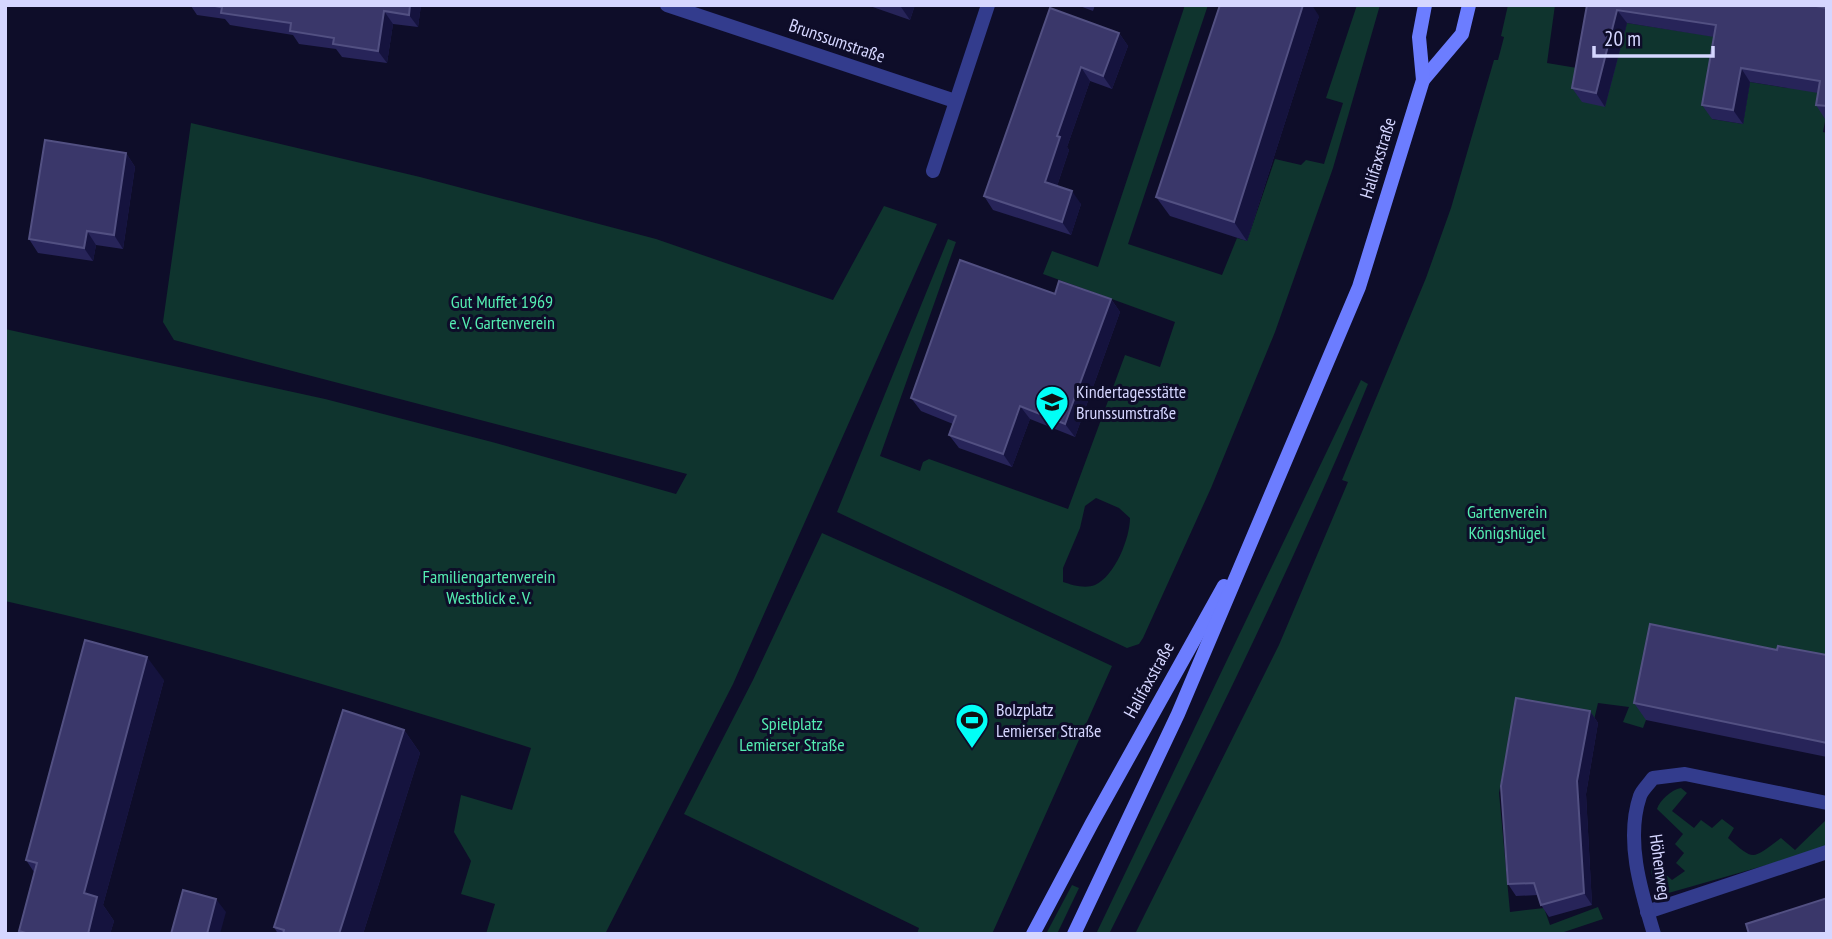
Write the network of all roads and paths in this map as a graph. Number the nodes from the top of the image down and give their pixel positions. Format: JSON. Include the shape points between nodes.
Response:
{"nodes":[{"id":1,"x":667,"y":5,"type":"edge"},
{"id":2,"x":988,"y":5,"type":"edge"},
{"id":3,"x":1425,"y":5,"type":"edge"},
{"id":4,"x":1469,"y":5,"type":"edge"},
{"id":5,"x":1423,"y":80,"type":"junction"},
{"id":6,"x":955,"y":101,"type":"junction"},
{"id":7,"x":933,"y":172,"type":"dead end"},
{"id":8,"x":1260,"y":520,"type":"junction"},
{"id":9,"x":1827,"y":803,"type":"edge"},
{"id":10,"x":1827,"y":852,"type":"edge"},
{"id":11,"x":1647,"y":912,"type":"junction"},
{"id":12,"x":1033,"y":934,"type":"edge"},
{"id":13,"x":1074,"y":934,"type":"edge"},
{"id":14,"x":1654,"y":934,"type":"edge"}],
"edges":[{"from":1,"to":6,"type":"street","name":"Brunssumstraße"},
{"from":2,"to":6,"type":"street"},
{"from":3,"to":5,"type":"main road","name":"Halifaxstraße","via":[[1419,37]]},
{"from":4,"to":5,"type":"main road","name":"Halifaxstraße","via":[[1462,34]]},
{"from":5,"to":8,"type":"main road","name":"Halifaxstraße","via":[[1359,288]]},
{"from":6,"to":7,"type":"street"},
{"from":8,"to":12,"type":"main road","name":"Halifaxstraße"},
{"from":8,"to":13,"type":"main road","name":"Halifaxstraße","via":[[1178,715]]},
{"from":9,"to":11,"type":"street","name":"Höhenweg","via":[[1685,774],[1653,778],[1641,794],[1634,838]]},
{"from":10,"to":11,"type":"street","name":"Höhenweg"},
{"from":11,"to":14,"type":"street"}]}
